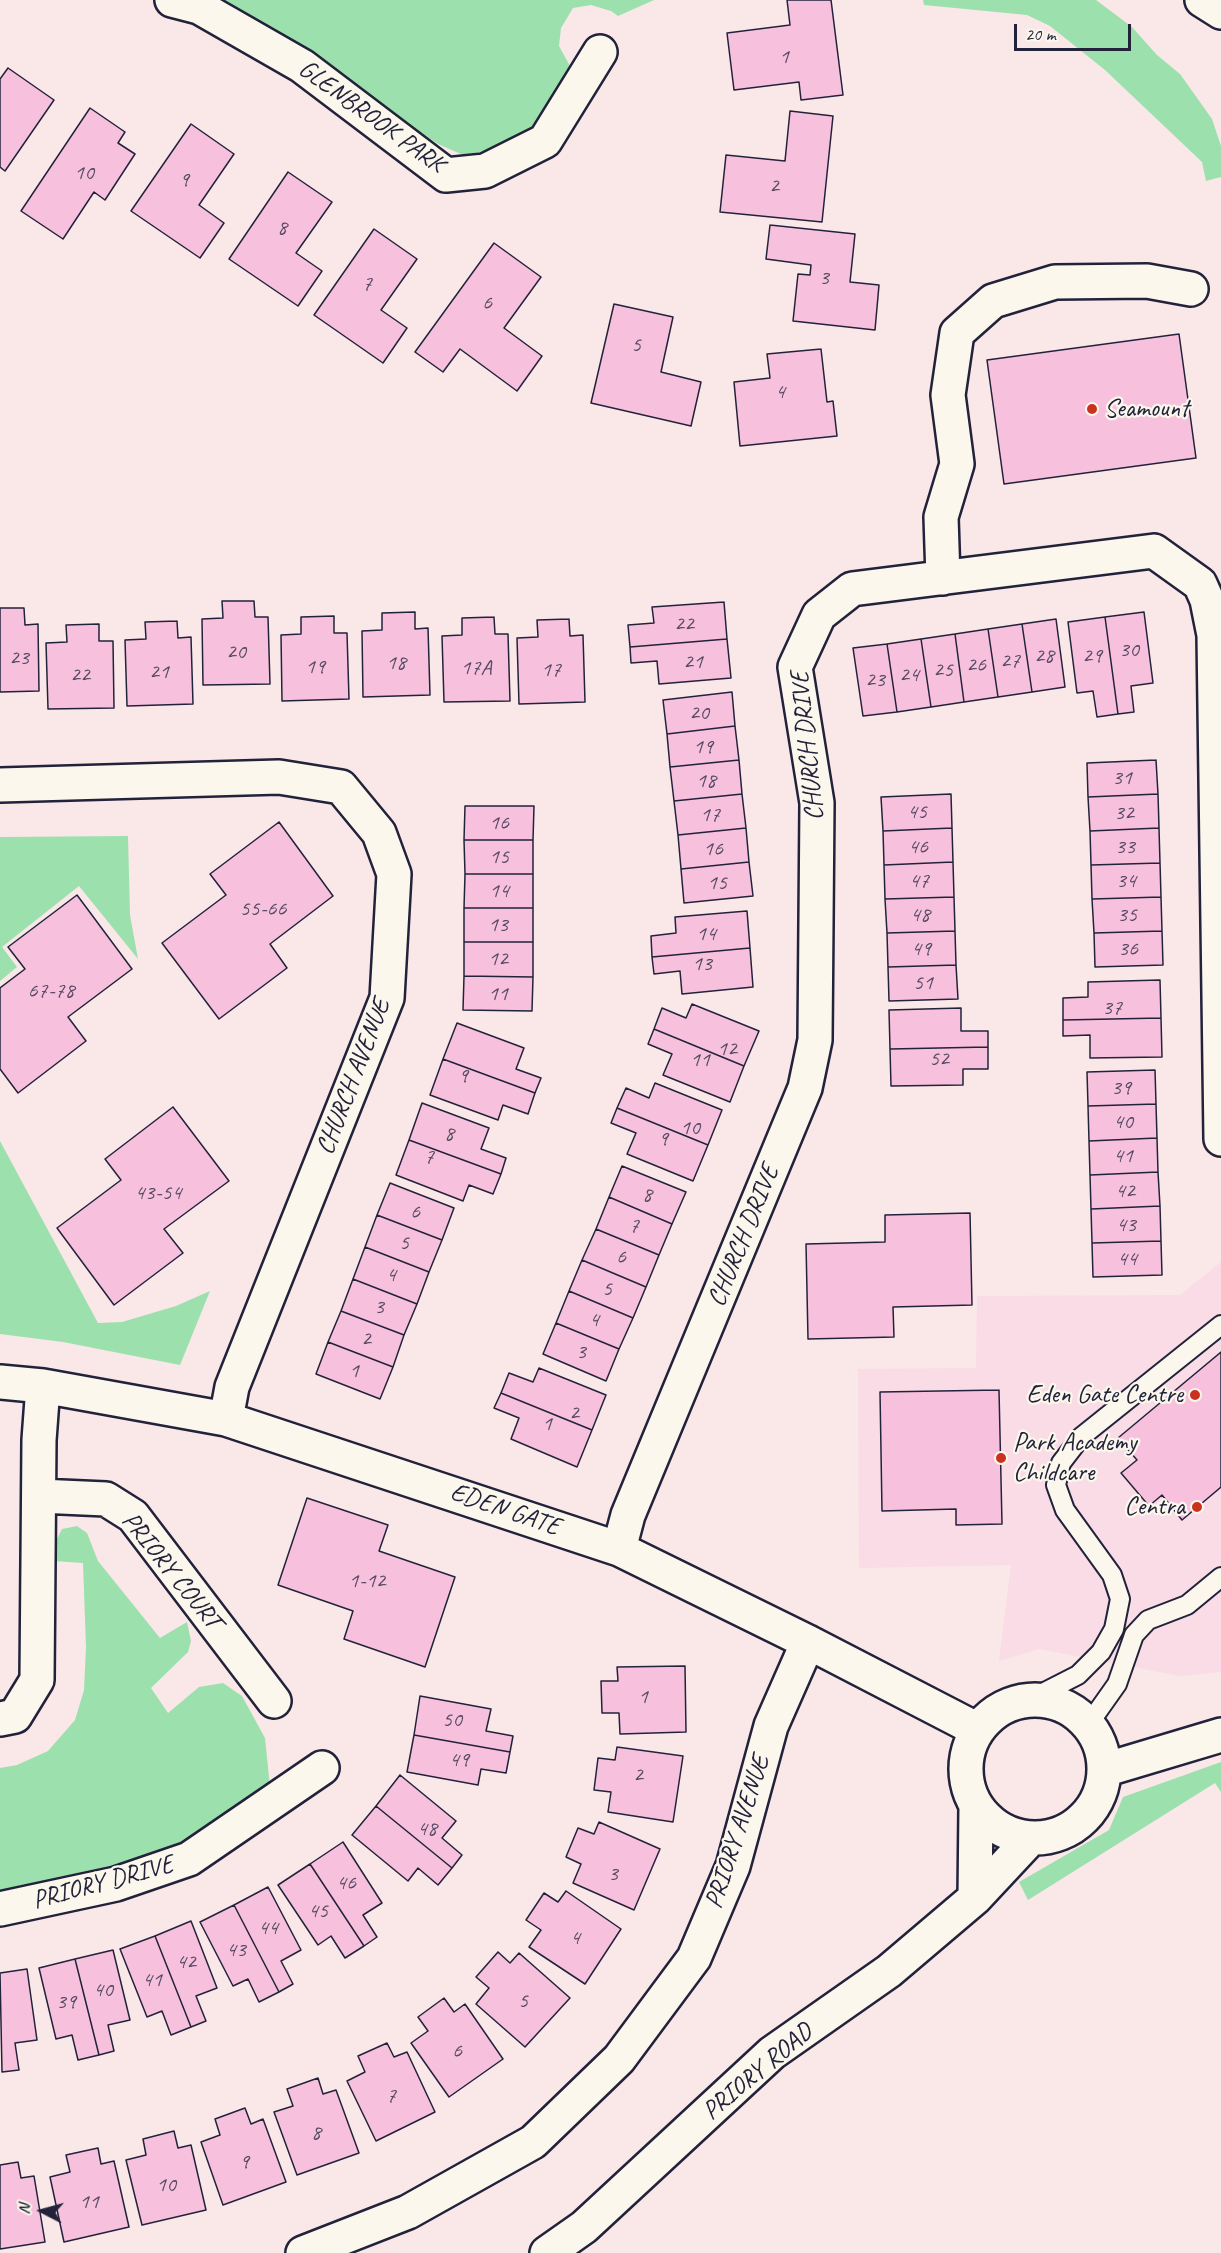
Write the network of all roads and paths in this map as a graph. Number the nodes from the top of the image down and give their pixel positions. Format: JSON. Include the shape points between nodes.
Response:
{"nodes":[{"id":1,"x":172,"y":0,"type":"edge"},
{"id":2,"x":1202,"y":0,"type":"edge"},
{"id":3,"x":1221,"y":12,"type":"edge"},
{"id":4,"x":600,"y":52,"type":"dead end"},
{"id":5,"x":1191,"y":289,"type":"dead end"},
{"id":6,"x":944,"y":578,"type":"junction"},
{"id":7,"x":0,"y":785,"type":"edge"},
{"id":8,"x":1221,"y":1100,"type":"edge"},
{"id":9,"x":1221,"y":1139,"type":"edge"},
{"id":10,"x":1221,"y":1324,"type":"edge"},
{"id":11,"x":0,"y":1382,"type":"edge"},
{"id":12,"x":43,"y":1386,"type":"junction"},
{"id":13,"x":226,"y":1419,"type":"junction"},
{"id":14,"x":39,"y":1496,"type":"junction"},
{"id":15,"x":619,"y":1549,"type":"junction"},
{"id":16,"x":1221,"y":1577,"type":"edge"},
{"id":17,"x":808,"y":1642,"type":"junction"},
{"id":18,"x":1029,"y":1700,"type":"junction"},
{"id":19,"x":274,"y":1701,"type":"dead end"},
{"id":20,"x":0,"y":1719,"type":"edge"},
{"id":21,"x":1088,"y":1725,"type":"junction"},
{"id":22,"x":978,"y":1730,"type":"junction"},
{"id":23,"x":1221,"y":1735,"type":"edge"},
{"id":24,"x":322,"y":1768,"type":"dead end"},
{"id":25,"x":1104,"y":1770,"type":"junction"},
{"id":26,"x":976,"y":1806,"type":"junction"},
{"id":27,"x":1031,"y":1839,"type":"junction"},
{"id":28,"x":975,"y":1898,"type":"junction"},
{"id":29,"x":0,"y":1909,"type":"edge"},
{"id":30,"x":303,"y":2253,"type":"edge"},
{"id":31,"x":547,"y":2253,"type":"edge"}],
"edges":[{"from":1,"to":4,"type":"street","name":"GLENBROOK PARK","via":[[199,7],[302,66],[446,175],[485,171],[545,141]]},
{"from":2,"to":3,"type":"street"},
{"from":5,"to":6,"type":"street","via":[[1147,281],[1055,282],[993,301],[957,333],[948,395],[957,464],[941,518]]},
{"from":6,"to":8,"type":"street","name":"CHURCH DRIVE","via":[[1154,551],[1200,584],[1214,635]]},
{"from":6,"to":15,"type":"street","name":"CHURCH DRIVE","via":[[852,590],[819,615],[795,667],[817,804],[813,1049],[805,1088],[628,1515]]},
{"from":7,"to":13,"type":"street","name":"CHURCH AVENUE","via":[[279,777],[341,787],[379,833],[394,874],[387,998],[232,1387]]},
{"from":8,"to":9,"type":"street","name":"CHURCH DRIVE"},
{"from":10,"to":18,"type":"lane","via":[[1081,1437],[1061,1463],[1056,1485],[1065,1510],[1112,1575],[1120,1599],[1114,1629],[1101,1652],[1078,1675]]},
{"from":11,"to":12,"type":"street","name":"EDEN GATE"},
{"from":12,"to":13,"type":"street","name":"EDEN GATE"},
{"from":12,"to":14,"type":"street"},
{"from":13,"to":15,"type":"street","name":"EDEN GATE"},
{"from":14,"to":19,"type":"street","name":"PRIORY COURT","via":[[106,1499],[133,1516]]},
{"from":14,"to":20,"type":"street","via":[[38,1680],[15,1716]]},
{"from":15,"to":17,"type":"street","name":"EDEN GATE"},
{"from":16,"to":21,"type":"lane","via":[[1187,1605],[1148,1620],[1134,1635],[1118,1684]]},
{"from":17,"to":22,"type":"street","name":"EDEN GATE"},
{"from":17,"to":30,"type":"street","name":"PRIORY AVENUE","via":[[771,1726],[733,1866],[694,1958],[619,2059],[533,2142],[408,2212]]},
{"from":18,"to":21,"type":"street","via":[[1051,1702],[1072,1710]]},
{"from":18,"to":22,"type":"street","via":[[992,1715]]},
{"from":21,"to":25,"type":"street","via":[[1101,1746]]},
{"from":22,"to":26,"type":"street","via":[[969,1748],[966,1768]]},
{"from":23,"to":25,"type":"street"},
{"from":24,"to":29,"type":"street","name":"PRIORY DRIVE","via":[[189,1859],[116,1884]]},
{"from":25,"to":27,"type":"street","via":[[1100,1792],[1090,1811],[1073,1827],[1053,1836]]},
{"from":26,"to":27,"type":"street","via":[[1000,1828]]},
{"from":26,"to":28,"type":"street"},
{"from":27,"to":28,"type":"street","name":"PRIORY ROAD"},
{"from":28,"to":31,"type":"street","name":"PRIORY ROAD","via":[[890,1971],[772,2053],[584,2227]]}]}
